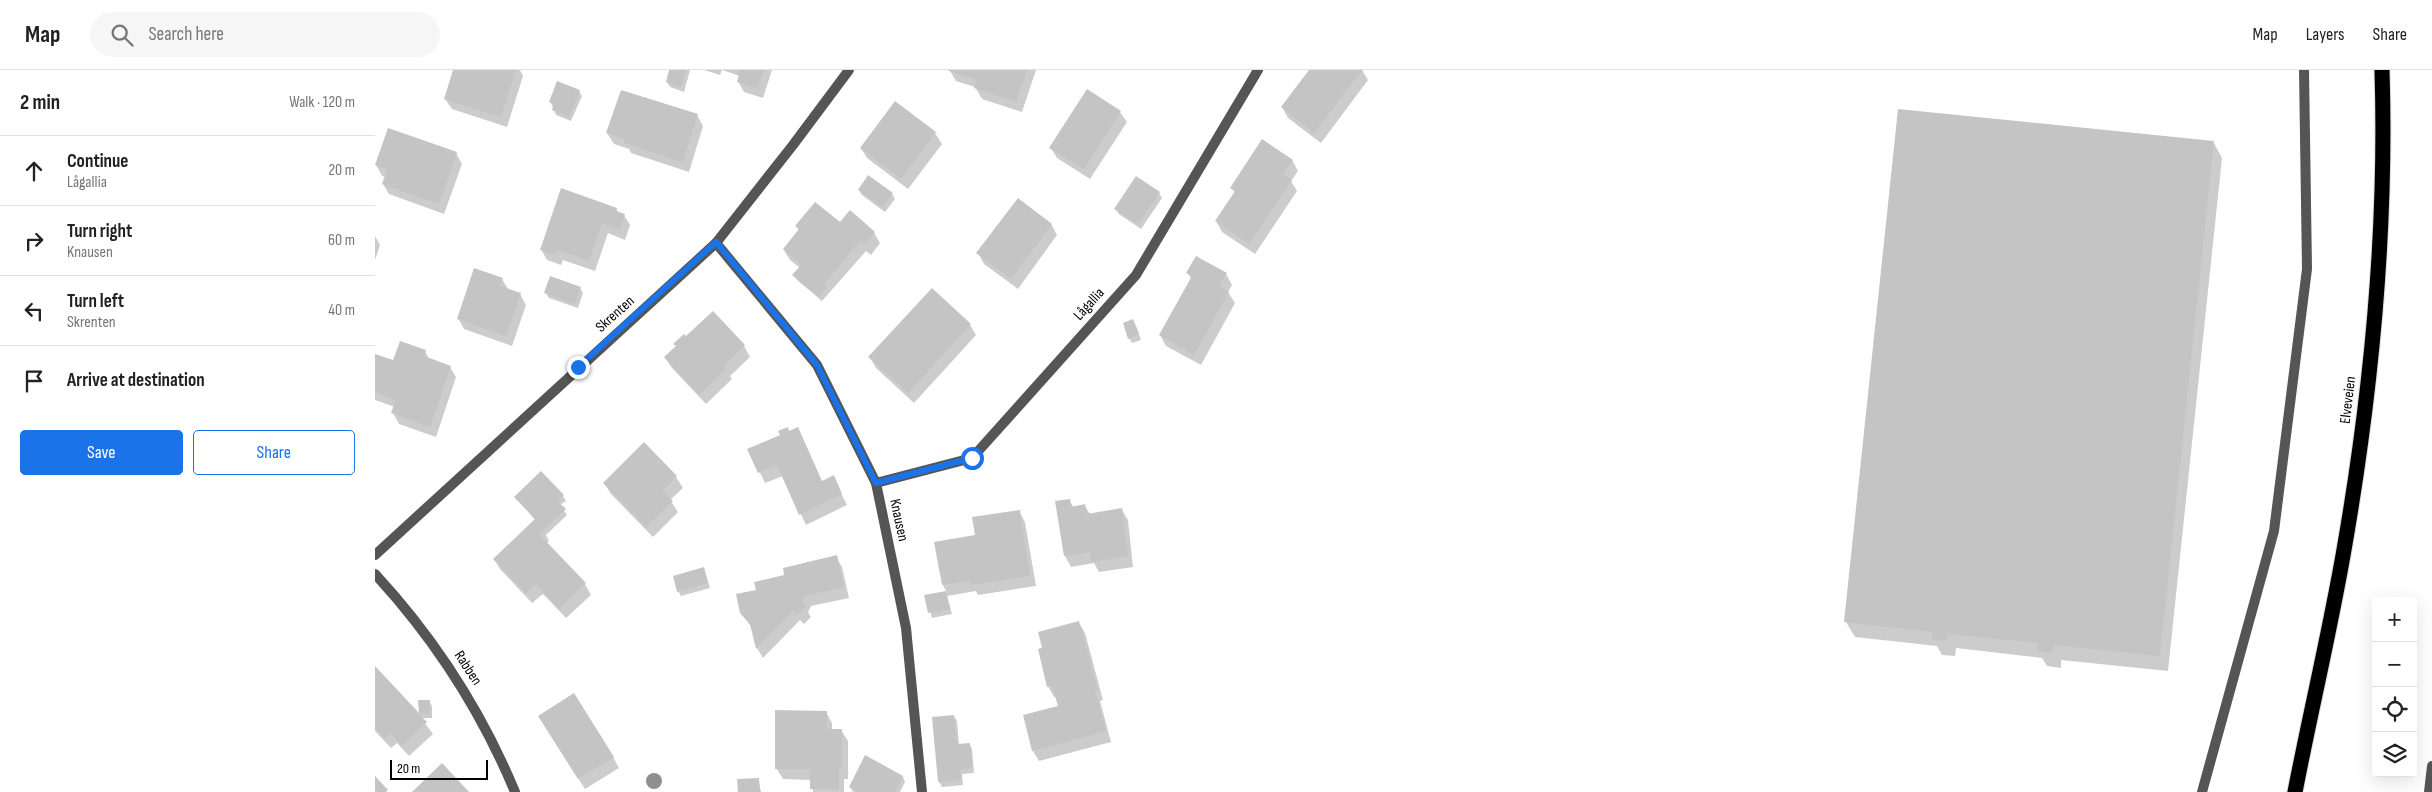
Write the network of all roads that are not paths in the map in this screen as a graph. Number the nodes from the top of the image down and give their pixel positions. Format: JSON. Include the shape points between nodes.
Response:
{"nodes":[{"id":1,"x":849,"y":70,"type":"edge"},
{"id":2,"x":1258,"y":70,"type":"edge"},
{"id":3,"x":2304,"y":70,"type":"edge"},
{"id":4,"x":2382,"y":70,"type":"edge"},
{"id":5,"x":716,"y":242,"type":"junction"},
{"id":6,"x":876,"y":483,"type":"junction"},
{"id":7,"x":375,"y":555,"type":"edge"},
{"id":8,"x":375,"y":574,"type":"edge"},
{"id":9,"x":2307,"y":730,"type":"junction"},
{"id":10,"x":2432,"y":766,"type":"edge"},
{"id":11,"x":515,"y":792,"type":"edge"},
{"id":12,"x":922,"y":792,"type":"edge"},
{"id":13,"x":2202,"y":792,"type":"edge"},
{"id":14,"x":2285,"y":792,"type":"edge"},
{"id":15,"x":2295,"y":792,"type":"edge"},
{"id":16,"x":2429,"y":792,"type":"edge"}],
"edges":[{"from":1,"to":5,"type":"street","name":"Skrenten"},
{"from":2,"to":6,"type":"street","name":"Lågallia","via":[[1135,275],[972,458]]},
{"from":3,"to":13,"type":"street","via":[[2307,269],[2274,531]]},
{"from":4,"to":9,"type":"highway","name":"Elveveien","via":[[2383,190],[2375,316],[2345,544]]},
{"from":5,"to":6,"type":"street","name":"Knausen","via":[[817,365]]},
{"from":5,"to":7,"type":"street","name":"Skrenten"},
{"from":6,"to":12,"type":"street","name":"Knausen","via":[[906,628]]},
{"from":8,"to":11,"type":"street","name":"Rabben","via":[[427,634],[454,672],[478,713]]},
{"from":9,"to":14,"type":"highway","name":"Elveveien"},
{"from":9,"to":15,"type":"highway","name":"Elveveien"},
{"from":10,"to":16,"type":"street"}]}
